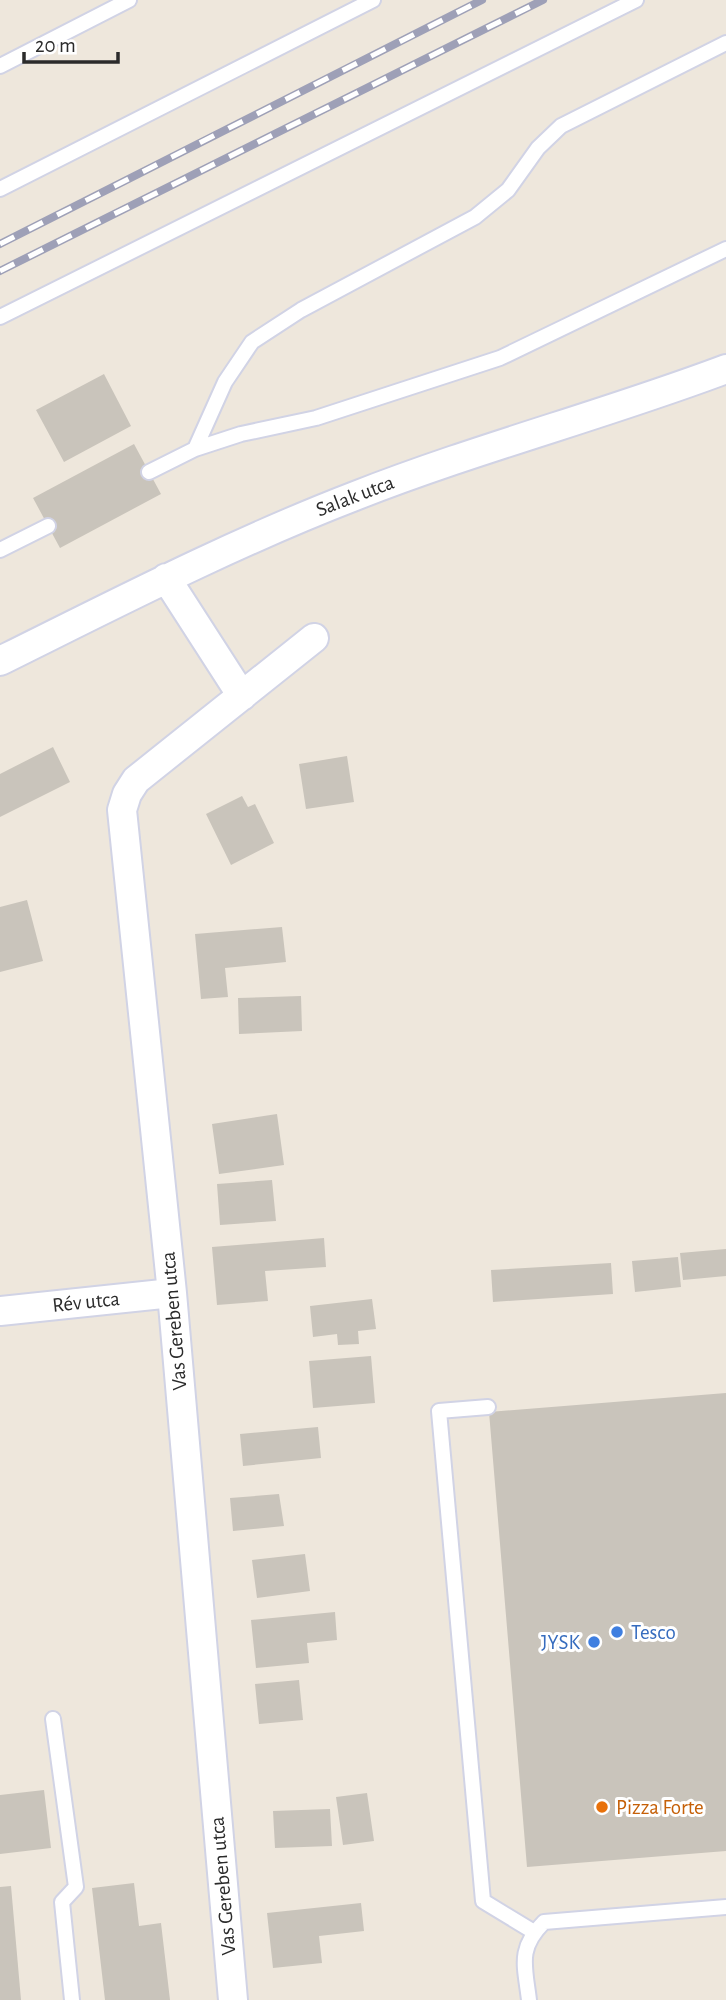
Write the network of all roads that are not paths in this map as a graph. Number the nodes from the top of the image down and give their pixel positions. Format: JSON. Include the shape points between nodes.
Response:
{"nodes":[{"id":1,"x":129,"y":0,"type":"edge"},
{"id":2,"x":373,"y":0,"type":"edge"},
{"id":3,"x":636,"y":0,"type":"edge"},
{"id":4,"x":726,"y":43,"type":"edge"},
{"id":5,"x":0,"y":66,"type":"edge"},
{"id":6,"x":0,"y":189,"type":"edge"},
{"id":7,"x":726,"y":249,"type":"edge"},
{"id":8,"x":0,"y":317,"type":"edge"},
{"id":9,"x":725,"y":372,"type":"edge"},
{"id":10,"x":195,"y":449,"type":"junction"},
{"id":11,"x":149,"y":472,"type":"dead end"},
{"id":12,"x":48,"y":526,"type":"dead end"},
{"id":13,"x":0,"y":550,"type":"edge"},
{"id":14,"x":166,"y":579,"type":"junction"},
{"id":15,"x":314,"y":639,"type":"dead end"},
{"id":16,"x":0,"y":661,"type":"edge"},
{"id":17,"x":242,"y":696,"type":"junction"},
{"id":18,"x":172,"y":1293,"type":"junction"},
{"id":19,"x":0,"y":1311,"type":"edge"},
{"id":20,"x":488,"y":1408,"type":"dead end"},
{"id":21,"x":53,"y":1719,"type":"dead end"},
{"id":22,"x":726,"y":1908,"type":"edge"},
{"id":23,"x":534,"y":1932,"type":"junction"},
{"id":24,"x":72,"y":2000,"type":"edge"},
{"id":25,"x":233,"y":2000,"type":"edge"},
{"id":26,"x":529,"y":2000,"type":"edge"}],
"edges":[{"from":1,"to":5,"type":"lane"},
{"from":2,"to":6,"type":"lane"},
{"from":3,"to":8,"type":"lane"},
{"from":4,"to":10,"type":"lane","via":[[561,126],[538,148],[508,190],[475,217],[301,310],[252,342],[225,382]]},
{"from":7,"to":10,"type":"lane","via":[[500,359],[316,418]]},
{"from":9,"to":14,"type":"street","name":"Salak utca","via":[[357,495]]},
{"from":10,"to":11,"type":"lane"},
{"from":12,"to":13,"type":"lane"},
{"from":14,"to":16,"type":"street","name":"Salak utca"},
{"from":14,"to":17,"type":"street"},
{"from":15,"to":17,"type":"street","name":"Vas Gereben utca"},
{"from":17,"to":18,"type":"street","name":"Vas Gereben utca","via":[[136,780],[122,810]]},
{"from":18,"to":19,"type":"street","name":"Rév utca"},
{"from":18,"to":25,"type":"street","name":"Vas Gereben utca"},
{"from":20,"to":23,"type":"lane","via":[[439,1411],[483,1901]]},
{"from":21,"to":24,"type":"lane","via":[[76,1887],[62,1902]]},
{"from":22,"to":23,"type":"lane","via":[[544,1922]]},
{"from":23,"to":26,"type":"lane","via":[[523,1953]]}]}
